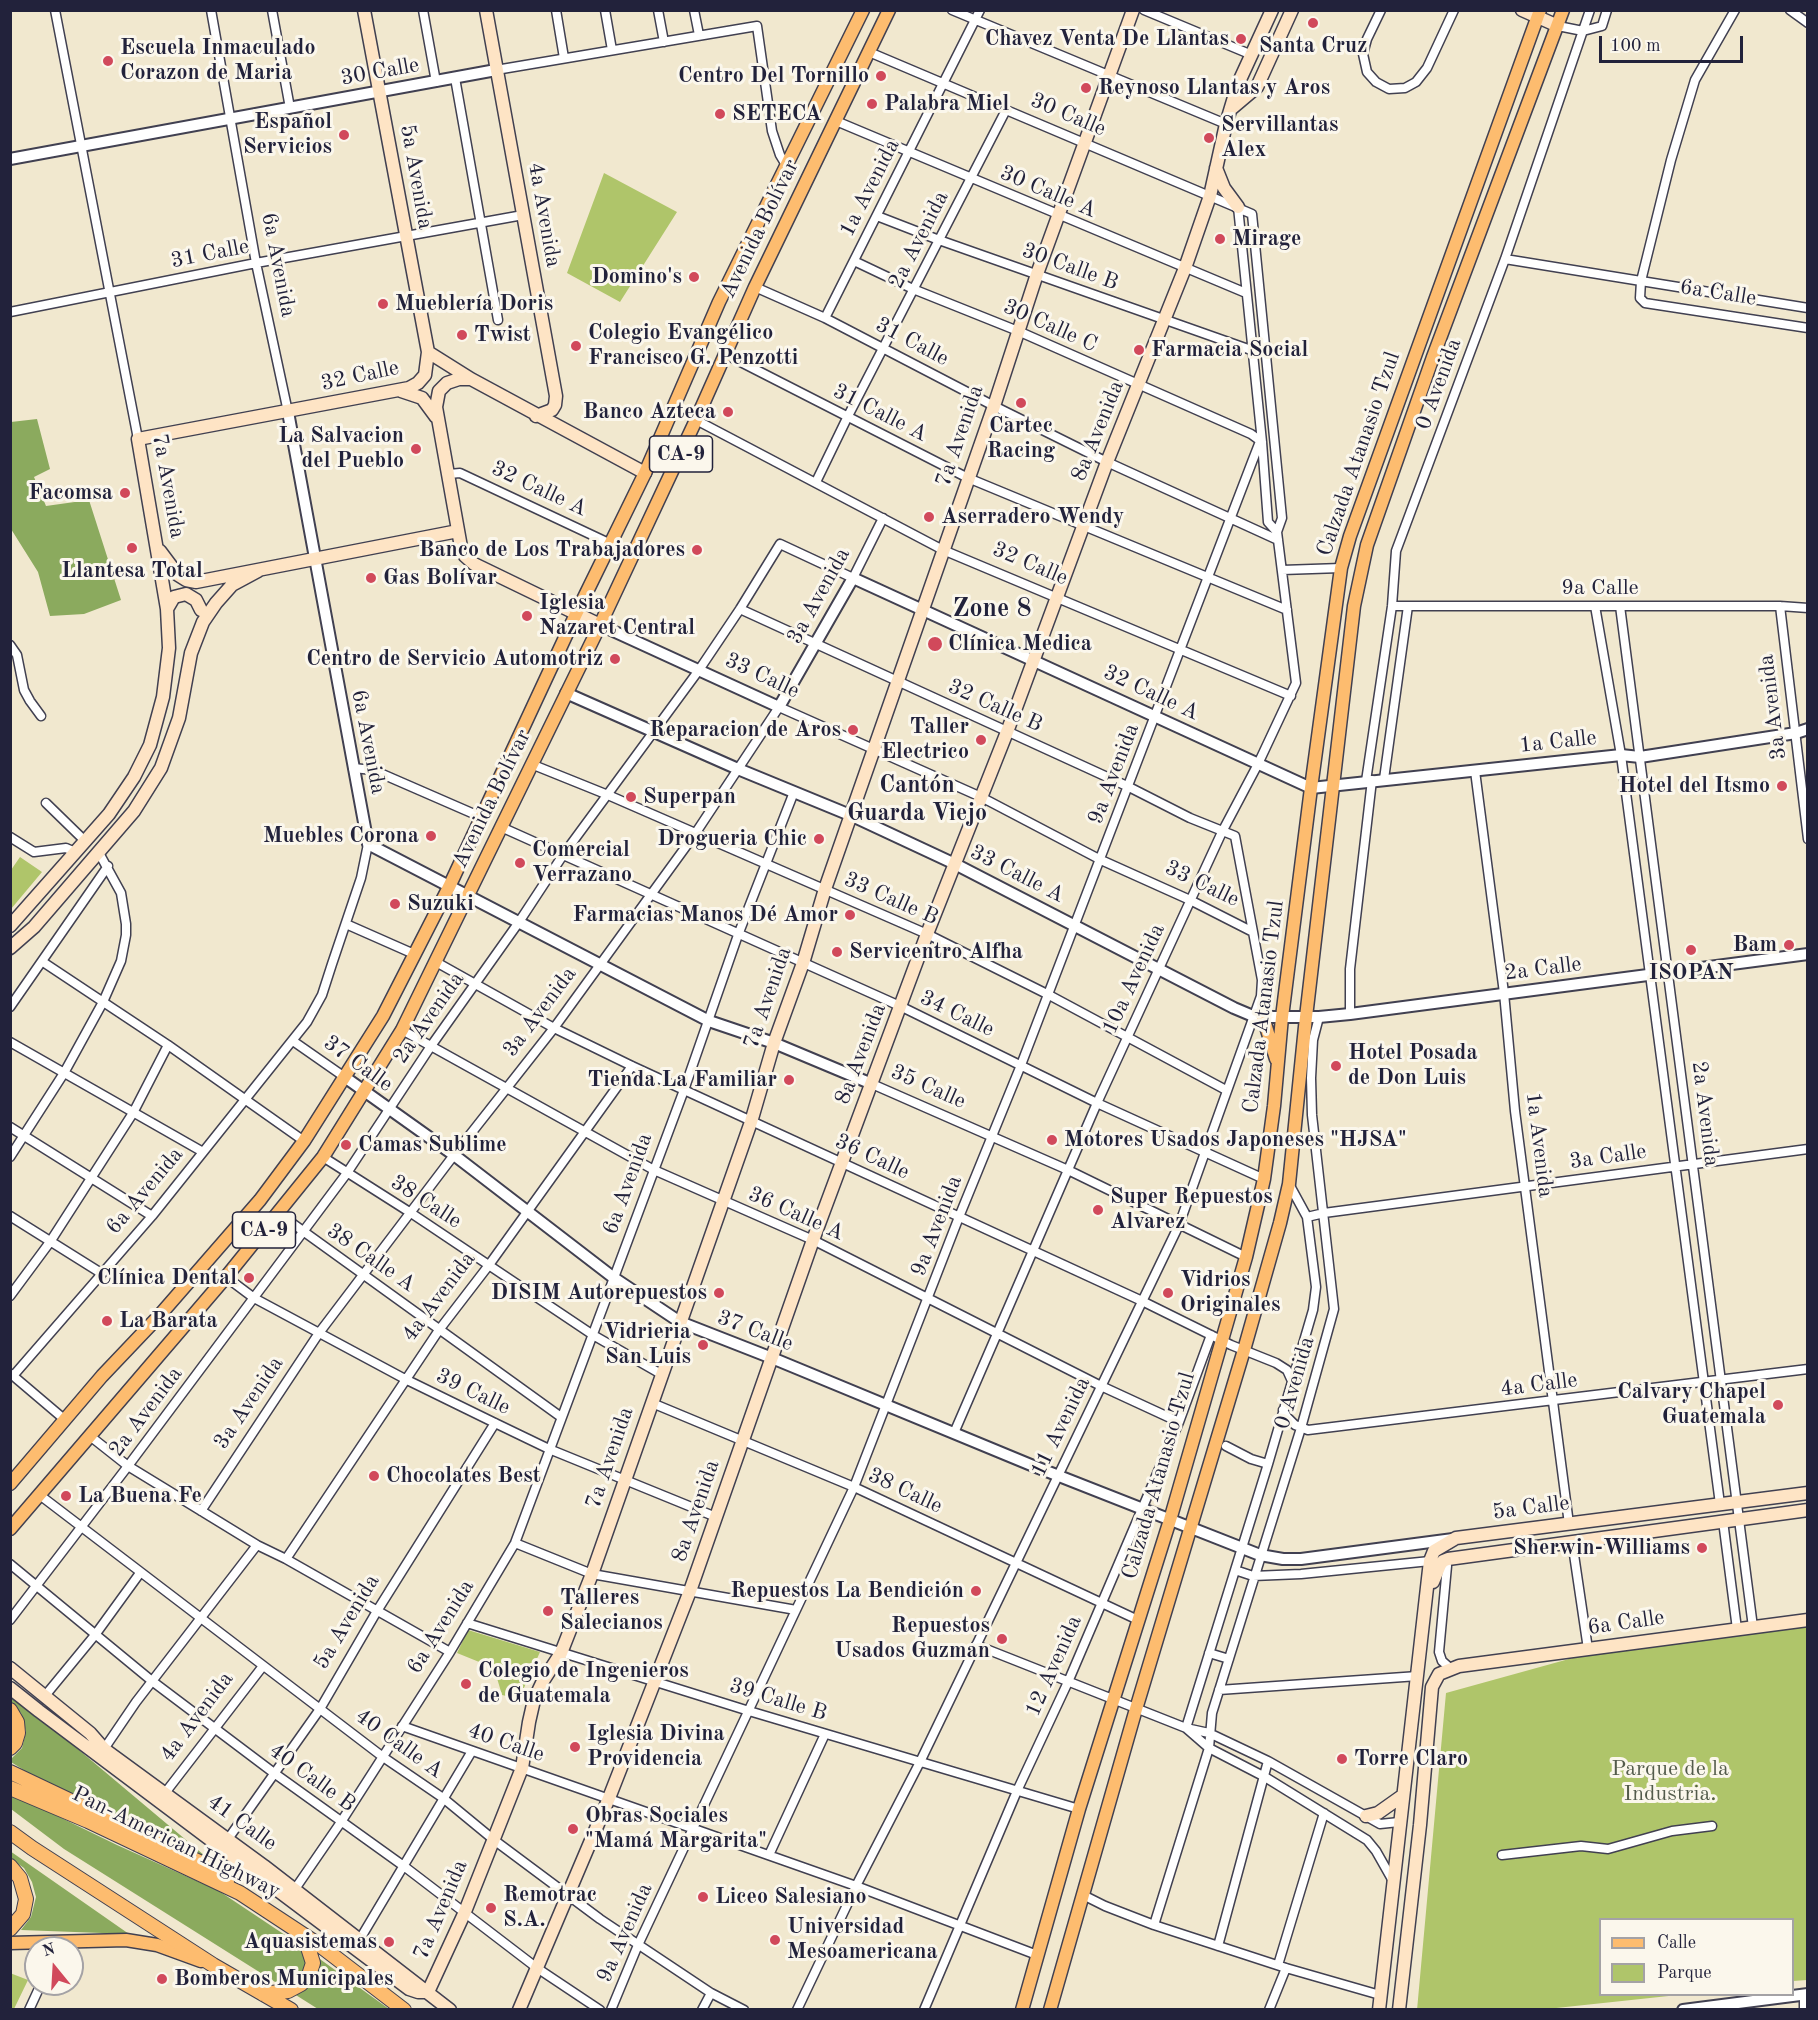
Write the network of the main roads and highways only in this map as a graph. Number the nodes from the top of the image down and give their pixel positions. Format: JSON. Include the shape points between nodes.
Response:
{"nodes":[{"id":1,"x":364,"y":10,"type":"edge"},
{"id":2,"x":486,"y":10,"type":"edge"},
{"id":3,"x":863,"y":10,"type":"edge"},
{"id":4,"x":889,"y":10,"type":"edge"},
{"id":5,"x":1133,"y":10,"type":"edge"},
{"id":6,"x":1272,"y":10,"type":"edge"},
{"id":7,"x":1292,"y":10,"type":"edge"},
{"id":8,"x":1522,"y":10,"type":"edge"},
{"id":9,"x":1563,"y":10,"type":"edge"},
{"id":10,"x":1539,"y":14,"type":"edge"},
{"id":11,"x":1558,"y":26,"type":"junction"},
{"id":12,"x":1231,"y":109,"type":"junction"},
{"id":13,"x":1216,"y":167,"type":"junction"},
{"id":14,"x":1238,"y":207,"type":"road end"},
{"id":15,"x":428,"y":352,"type":"junction"},
{"id":16,"x":471,"y":380,"type":"junction"},
{"id":17,"x":397,"y":390,"type":"junction"},
{"id":18,"x":536,"y":416,"type":"junction"},
{"id":19,"x":438,"y":420,"type":"junction"},
{"id":20,"x":138,"y":439,"type":"joint"},
{"id":21,"x":645,"y":473,"type":"junction"},
{"id":22,"x":458,"y":531,"type":"junction"},
{"id":23,"x":158,"y":548,"type":"junction"},
{"id":24,"x":258,"y":571,"type":"junction"},
{"id":25,"x":232,"y":585,"type":"junction"},
{"id":26,"x":167,"y":609,"type":"junction"},
{"id":27,"x":201,"y":610,"type":"junction"},
{"id":28,"x":576,"y":614,"type":"junction"},
{"id":29,"x":600,"y":626,"type":"junction"},
{"id":30,"x":191,"y":653,"type":"junction"},
{"id":31,"x":10,"y":926,"type":"edge"},
{"id":32,"x":10,"y":948,"type":"edge"},
{"id":33,"x":1258,"y":1017,"type":"road end"},
{"id":34,"x":1279,"y":1066,"type":"junction"},
{"id":35,"x":10,"y":1484,"type":"edge"},
{"id":36,"x":1808,"y":1493,"type":"edge"},
{"id":37,"x":1808,"y":1510,"type":"edge"},
{"id":38,"x":10,"y":1529,"type":"edge"},
{"id":39,"x":1441,"y":1564,"type":"junction"},
{"id":40,"x":1808,"y":1620,"type":"edge"},
{"id":41,"x":10,"y":1668,"type":"edge"},
{"id":42,"x":10,"y":1682,"type":"edge"},
{"id":43,"x":10,"y":1688,"type":"edge"},
{"id":44,"x":10,"y":1710,"type":"edge"},
{"id":45,"x":10,"y":1749,"type":"edge"},
{"id":46,"x":100,"y":1751,"type":"junction"},
{"id":47,"x":10,"y":1772,"type":"edge"},
{"id":48,"x":10,"y":1788,"type":"edge"},
{"id":49,"x":1402,"y":1796,"type":"junction"},
{"id":50,"x":1366,"y":1816,"type":"road end"},
{"id":51,"x":1400,"y":1822,"type":"junction"},
{"id":52,"x":1420,"y":1825,"type":"junction"},
{"id":53,"x":10,"y":1832,"type":"edge"},
{"id":54,"x":10,"y":1841,"type":"edge"},
{"id":55,"x":32,"y":1848,"type":"junction"},
{"id":56,"x":10,"y":1866,"type":"edge"},
{"id":57,"x":240,"y":1893,"type":"junction"},
{"id":58,"x":10,"y":1929,"type":"edge"},
{"id":59,"x":304,"y":1934,"type":"junction"},
{"id":60,"x":84,"y":1943,"type":"edge"},
{"id":61,"x":213,"y":1965,"type":"junction"},
{"id":62,"x":428,"y":1992,"type":"junction"},
{"id":63,"x":263,"y":1994,"type":"junction"},
{"id":64,"x":1379,"y":2009,"type":"edge"},
{"id":65,"x":291,"y":2010,"type":"edge"},
{"id":66,"x":404,"y":2010,"type":"edge"},
{"id":67,"x":450,"y":2010,"type":"edge"},
{"id":68,"x":519,"y":2010,"type":"edge"},
{"id":69,"x":1022,"y":2010,"type":"edge"},
{"id":70,"x":1050,"y":2010,"type":"edge"},
{"id":71,"x":1399,"y":2010,"type":"edge"}],
"edges":[{"from":1,"to":15,"type":"main road","name":"5a Avenida"},
{"from":2,"to":18,"type":"main road","name":"4a Avenida","via":[[556,396],[552,410]]},
{"from":3,"to":21,"type":"main road","name":"Avenida Bolívar","number":"CA-9","via":[[719,302]]},
{"from":4,"to":29,"type":"main road","name":"Avenida Bolívar","number":"CA-9","via":[[755,287]]},
{"from":5,"to":62,"type":"main road","name":"7a Avenida","via":[[1036,274],[994,406],[825,889],[751,1122],[592,1574],[561,1653],[534,1700],[522,1767],[464,1914]]},
{"from":6,"to":12,"type":"main road","name":"8a Avenida","via":[[1238,84]]},
{"from":7,"to":12,"type":"main road","via":[[1257,87]]},
{"from":8,"to":10,"type":"main road"},
{"from":9,"to":11,"type":"main road","name":"Calzada Atanasio Tzul"},
{"from":10,"to":11,"type":"main road"},
{"from":10,"to":34,"type":"main road","name":"Calzada Atanasio Tzul","via":[[1341,568],[1282,1017]]},
{"from":11,"to":70,"type":"main road","name":"Calzada Atanasio Tzul","via":[[1367,545],[1354,606],[1289,1184]]},
{"from":12,"to":13,"type":"main road","name":"8a Avenida"},
{"from":13,"to":14,"type":"main road","via":[[1224,188]]},
{"from":13,"to":68,"type":"main road","name":"8a Avenida","via":[[1185,268],[1107,462],[813,1240],[690,1591],[609,1798]]},
{"from":15,"to":16,"type":"main road","name":"32 Calle"},
{"from":15,"to":17,"type":"main road","name":"32 Calle","via":[[422,380]]},
{"from":16,"to":18,"type":"main road","name":"32 Calle"},
{"from":16,"to":19,"type":"main road","via":[[454,380],[443,387],[437,397]]},
{"from":17,"to":19,"type":"main road","via":[[422,398]]},
{"from":17,"to":20,"type":"main road","name":"32 Calle"},
{"from":18,"to":21,"type":"main road","name":"32 Calle"},
{"from":19,"to":22,"type":"main road"},
{"from":20,"to":23,"type":"main road","name":"7a Avenida"},
{"from":21,"to":28,"type":"main road","name":"Avenida Bolívar","number":"CA-9"},
{"from":22,"to":24,"type":"main road"},
{"from":22,"to":28,"type":"main road","name":"33 Calle","via":[[465,556],[474,564]]},
{"from":23,"to":24,"type":"main road","via":[[175,573],[189,581]]},
{"from":23,"to":26,"type":"main road","name":"7a Avenida"},
{"from":24,"to":25,"type":"main road"},
{"from":25,"to":27,"type":"main road"},
{"from":25,"to":30,"type":"main road","via":[[206,617]]},
{"from":26,"to":27,"type":"main road","via":[[174,597],[186,594],[196,600]]},
{"from":26,"to":31,"type":"main road","name":"7a Avenida","via":[[169,648],[163,697],[150,745],[109,814]]},
{"from":27,"to":30,"type":"main road"},
{"from":28,"to":29,"type":"main road","name":"33 Calle"},
{"from":28,"to":35,"type":"main road","name":"Avenida Bolívar","number":"CA-9","via":[[449,887],[383,1016],[346,1078],[261,1200]]},
{"from":29,"to":38,"type":"main road","name":"Avenida Bolívar","number":"CA-9","via":[[402,1030],[323,1157],[226,1277]]},
{"from":30,"to":32,"type":"main road","via":[[178,718],[161,768],[134,811],[99,853],[34,927]]},
{"from":33,"to":34,"type":"main road"},
{"from":34,"to":69,"type":"main road","name":"Calzada Atanasio Tzul","via":[[1264,1179],[1246,1257],[1216,1337],[1170,1520],[1078,1809]]},
{"from":36,"to":39,"type":"main road","name":"5a Calle","via":[[1456,1539],[1438,1548]]},
{"from":37,"to":39,"type":"main road","name":"5a Calle","via":[[1572,1541]]},
{"from":39,"to":49,"type":"main road","via":[[1427,1600]]},
{"from":40,"to":52,"type":"main road","name":"6a Calle","via":[[1450,1668],[1439,1674],[1432,1687]]},
{"from":41,"to":46,"type":"main road","name":"41 Calle","via":[[90,1733]]},
{"from":42,"to":46,"type":"main road"},
{"from":43,"to":46,"type":"main road"},
{"from":44,"to":45,"type":"highway","via":[[18,1733]]},
{"from":46,"to":62,"type":"main road","name":"41 Calle","via":[[228,1839]]},
{"from":46,"to":62,"type":"main road","via":[[409,1989]]},
{"from":47,"to":57,"type":"highway","via":[[210,1867]]},
{"from":48,"to":57,"type":"highway","name":"Pan-American Highway"},
{"from":49,"to":50,"type":"main road","via":[[1378,1813]]},
{"from":49,"to":51,"type":"main road"},
{"from":51,"to":52,"type":"main road","via":[[1412,1817]]},
{"from":51,"to":64,"type":"main road"},
{"from":52,"to":71,"type":"main road"},
{"from":53,"to":55,"type":"highway"},
{"from":54,"to":55,"type":"highway"},
{"from":55,"to":61,"type":"highway"},
{"from":56,"to":58,"type":"highway","via":[[20,1878],[26,1899],[23,1914]]},
{"from":57,"to":59,"type":"highway","name":"Pan-American Highway"},
{"from":59,"to":63,"type":"highway","via":[[313,1963],[309,1975],[288,1991]]},
{"from":59,"to":66,"type":"highway","name":"Pan-American Highway"},
{"from":60,"to":61,"type":"main road","via":[[143,1942]]},
{"from":61,"to":63,"type":"highway"},
{"from":62,"to":67,"type":"main road","name":"41 Calle"},
{"from":63,"to":65,"type":"highway"}]}
